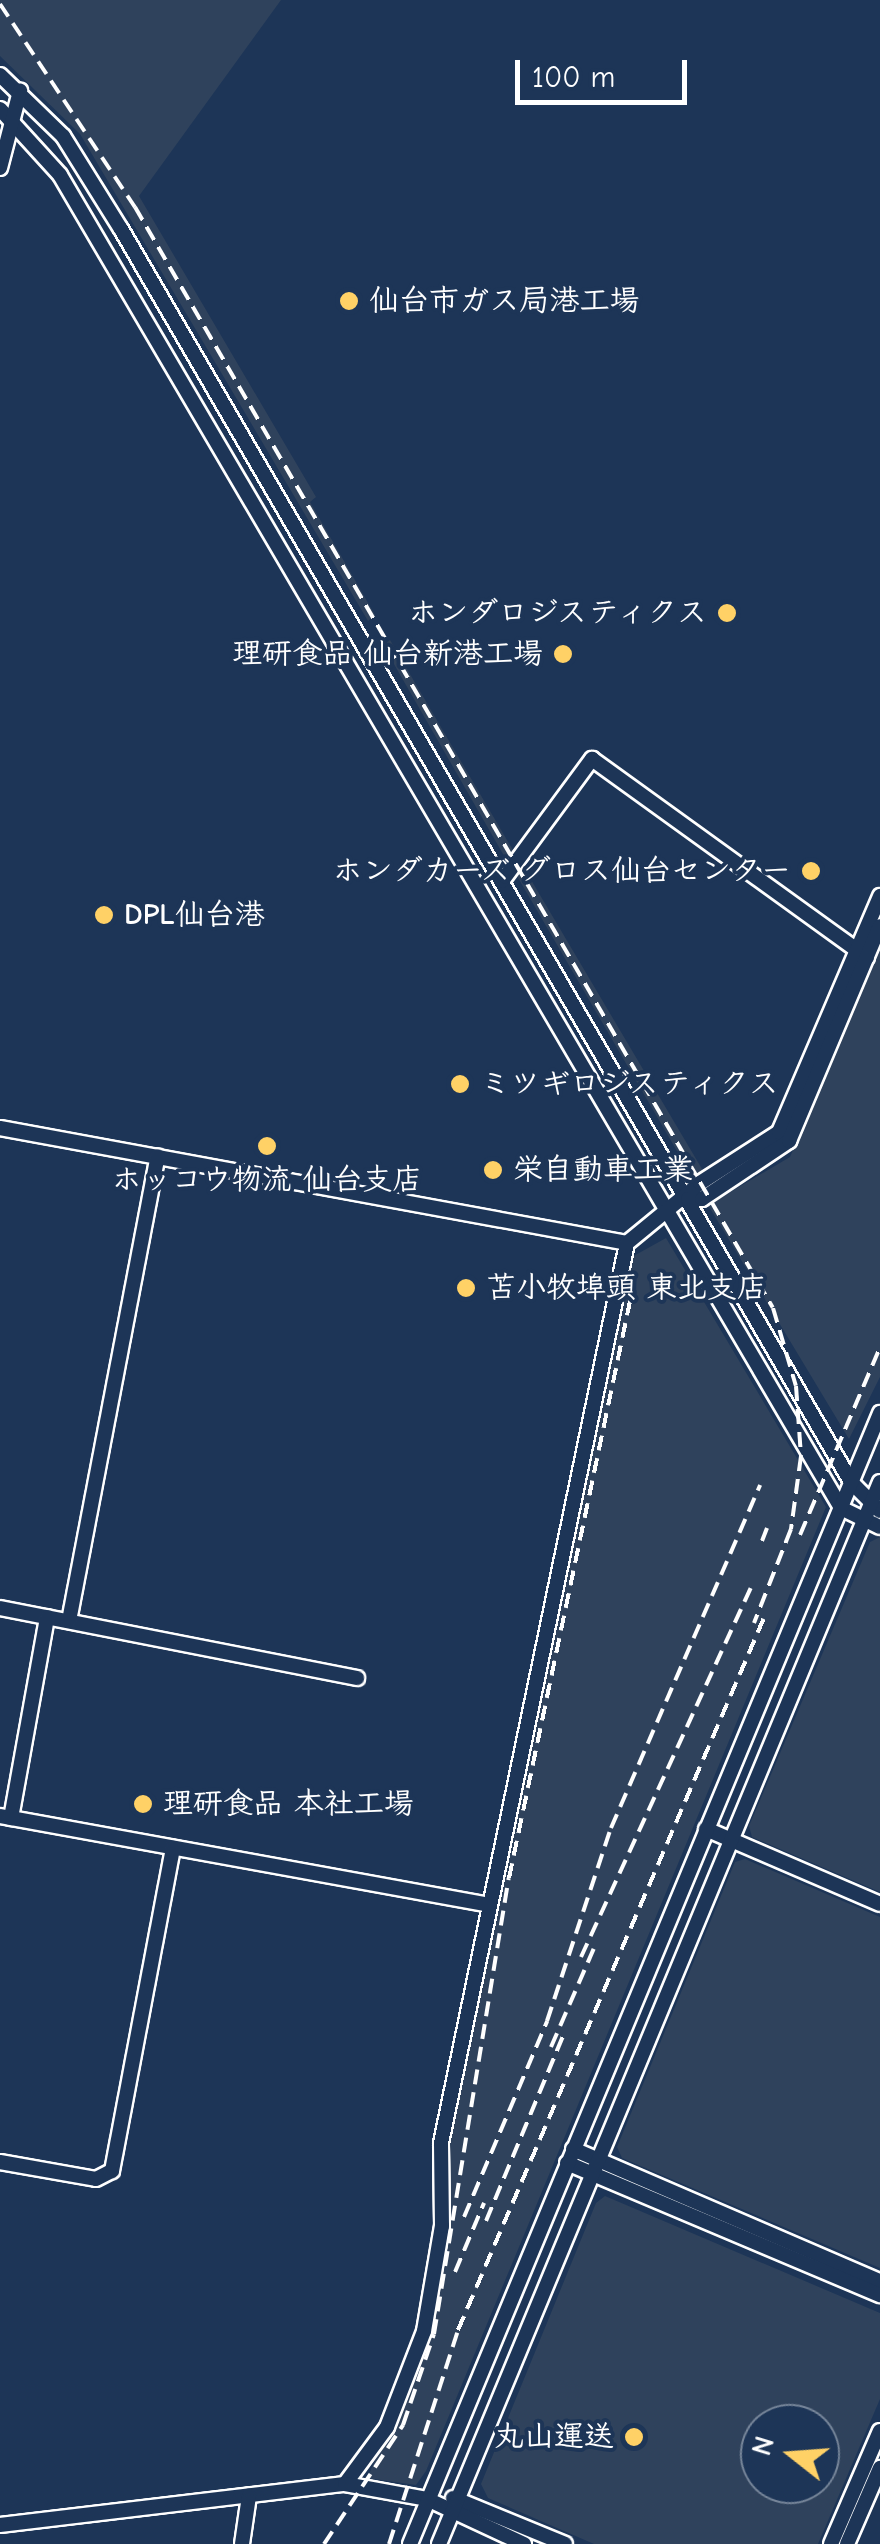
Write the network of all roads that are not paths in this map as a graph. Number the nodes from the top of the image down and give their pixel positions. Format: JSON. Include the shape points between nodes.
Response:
{"nodes":[{"id":1,"x":0,"y":75,"type":"edge"},
{"id":2,"x":20,"y":91,"type":"junction"},
{"id":3,"x":5,"y":113,"type":"edge"},
{"id":4,"x":0,"y":168,"type":"edge"},
{"id":5,"x":349,"y":624,"type":"junction"},
{"id":6,"x":330,"y":636,"type":"junction"},
{"id":7,"x":502,"y":881,"type":"junction"},
{"id":8,"x":880,"y":896,"type":"edge"},
{"id":9,"x":880,"y":926,"type":"edge"},
{"id":10,"x":862,"y":953,"type":"junction"},
{"id":11,"x":0,"y":1128,"type":"edge"},
{"id":12,"x":158,"y":1156,"type":"junction"},
{"id":13,"x":688,"y":1200,"type":"junction"},
{"id":14,"x":668,"y":1215,"type":"junction"},
{"id":15,"x":627,"y":1244,"type":"junction"},
{"id":16,"x":880,"y":1413,"type":"edge"},
{"id":17,"x":851,"y":1482,"type":"junction"},
{"id":18,"x":880,"y":1482,"type":"edge"},
{"id":19,"x":841,"y":1508,"type":"junction"},
{"id":20,"x":871,"y":1513,"type":"edge"},
{"id":21,"x":880,"y":1526,"type":"edge"},
{"id":22,"x":0,"y":1608,"type":"edge"},
{"id":23,"x":47,"y":1617,"type":"junction"},
{"id":24,"x":70,"y":1621,"type":"junction"},
{"id":25,"x":356,"y":1678,"type":"dead end"},
{"id":26,"x":5,"y":1817,"type":"edge"},
{"id":27,"x":706,"y":1830,"type":"junction"},
{"id":28,"x":730,"y":1840,"type":"junction"},
{"id":29,"x":173,"y":1848,"type":"junction"},
{"id":30,"x":880,"y":1904,"type":"edge"},
{"id":31,"x":488,"y":1905,"type":"junction"},
{"id":32,"x":570,"y":2156,"type":"junction"},
{"id":33,"x":0,"y":2162,"type":"edge"},
{"id":34,"x":594,"y":2166,"type":"junction"},
{"id":35,"x":880,"y":2281,"type":"edge"},
{"id":36,"x":880,"y":2296,"type":"edge"},
{"id":37,"x":880,"y":2431,"type":"edge"},
{"id":38,"x":880,"y":2468,"type":"edge"},
{"id":39,"x":344,"y":2484,"type":"junction"},
{"id":40,"x":249,"y":2496,"type":"junction"},
{"id":41,"x":458,"y":2498,"type":"junction"},
{"id":42,"x":427,"y":2500,"type":"junction"},
{"id":43,"x":451,"y":2513,"type":"junction"},
{"id":44,"x":0,"y":2526,"type":"edge"},
{"id":45,"x":242,"y":2544,"type":"edge"},
{"id":46,"x":410,"y":2544,"type":"edge"},
{"id":47,"x":439,"y":2544,"type":"edge"},
{"id":48,"x":524,"y":2544,"type":"edge"},
{"id":49,"x":565,"y":2544,"type":"edge"},
{"id":50,"x":831,"y":2544,"type":"edge"},
{"id":51,"x":848,"y":2544,"type":"edge"}],
"edges":[{"from":1,"to":2,"type":"street"},
{"from":2,"to":3,"type":"street"},
{"from":2,"to":5,"type":"street","via":[[63,136],[121,229]]},
{"from":3,"to":4,"type":"street"},
{"from":3,"to":6,"type":"street","via":[[60,175]]},
{"from":5,"to":6,"type":"street"},
{"from":5,"to":7,"type":"street"},
{"from":6,"to":14,"type":"street"},
{"from":7,"to":10,"type":"street","via":[[592,759]]},
{"from":7,"to":13,"type":"street"},
{"from":8,"to":10,"type":"street"},
{"from":9,"to":10,"type":"street"},
{"from":10,"to":13,"type":"street","via":[[779,1132],[700,1183]]},
{"from":11,"to":12,"type":"street"},
{"from":12,"to":15,"type":"street"},
{"from":12,"to":24,"type":"street"},
{"from":13,"to":14,"type":"street"},
{"from":13,"to":17,"type":"street"},
{"from":14,"to":15,"type":"street"},
{"from":14,"to":19,"type":"street"},
{"from":15,"to":31,"type":"street"},
{"from":16,"to":17,"type":"street"},
{"from":17,"to":19,"type":"street"},
{"from":17,"to":20,"type":"street"},
{"from":18,"to":20,"type":"street"},
{"from":19,"to":20,"type":"street"},
{"from":19,"to":27,"type":"street"},
{"from":20,"to":21,"type":"street"},
{"from":20,"to":28,"type":"street"},
{"from":22,"to":23,"type":"street"},
{"from":23,"to":24,"type":"street"},
{"from":23,"to":26,"type":"street"},
{"from":24,"to":25,"type":"street"},
{"from":26,"to":29,"type":"street"},
{"from":27,"to":28,"type":"street"},
{"from":27,"to":32,"type":"street"},
{"from":28,"to":30,"type":"street"},
{"from":28,"to":34,"type":"street"},
{"from":29,"to":31,"type":"street"},
{"from":29,"to":33,"type":"street","via":[[112,2171],[96,2179]]},
{"from":31,"to":39,"type":"street","via":[[441,2143],[442,2226],[421,2343],[388,2427]]},
{"from":32,"to":34,"type":"street"},
{"from":32,"to":42,"type":"street"},
{"from":34,"to":35,"type":"street"},
{"from":34,"to":36,"type":"street"},
{"from":34,"to":41,"type":"street"},
{"from":37,"to":50,"type":"street"},
{"from":38,"to":51,"type":"street"},
{"from":39,"to":40,"type":"street"},
{"from":39,"to":42,"type":"street"},
{"from":40,"to":44,"type":"street"},
{"from":40,"to":45,"type":"street"},
{"from":41,"to":42,"type":"street"},
{"from":41,"to":43,"type":"street"},
{"from":41,"to":49,"type":"street"},
{"from":42,"to":43,"type":"street"},
{"from":42,"to":46,"type":"street"},
{"from":43,"to":47,"type":"street"},
{"from":43,"to":48,"type":"street"}]}
